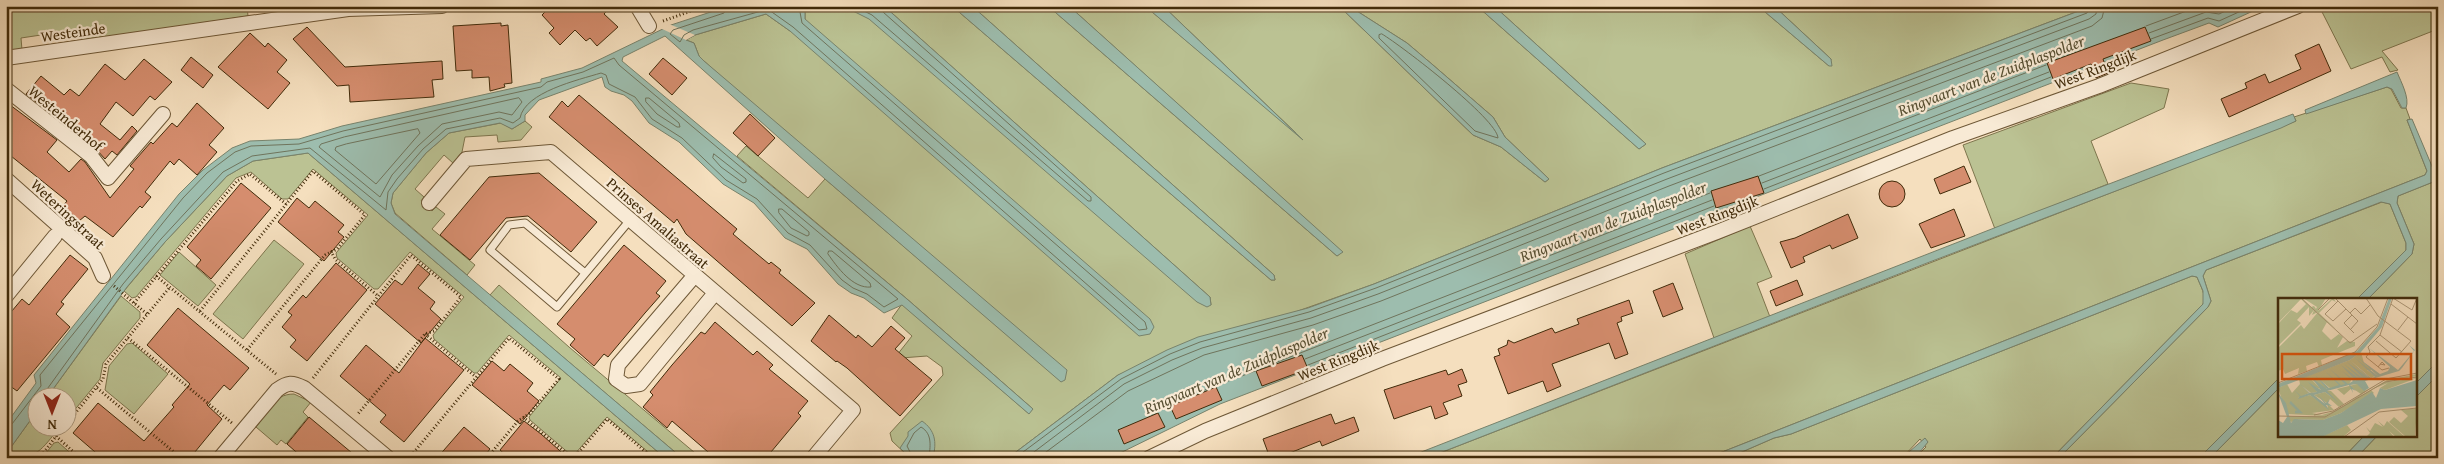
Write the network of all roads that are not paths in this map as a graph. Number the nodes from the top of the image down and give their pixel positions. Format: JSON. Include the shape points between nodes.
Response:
{"nodes":[{"id":1,"x":442,"y":6,"type":"edge"},
{"id":2,"x":637,"y":6,"type":"edge"},
{"id":3,"x":2298,"y":6,"type":"edge"},
{"id":4,"x":649,"y":26,"type":"road end"},
{"id":5,"x":6,"y":58,"type":"edge"},
{"id":6,"x":6,"y":89,"type":"edge"},
{"id":7,"x":163,"y":114,"type":"dead end"},
{"id":8,"x":6,"y":179,"type":"edge"},
{"id":9,"x":429,"y":203,"type":"dead end"},
{"id":10,"x":630,"y":220,"type":"junction"},
{"id":11,"x":54,"y":236,"type":"dead end"},
{"id":12,"x":585,"y":273,"type":"junction"},
{"id":13,"x":695,"y":275,"type":"junction"},
{"id":14,"x":108,"y":280,"type":"road end"},
{"id":15,"x":715,"y":293,"type":"junction"},
{"id":16,"x":6,"y":296,"type":"edge"},
{"id":17,"x":220,"y":458,"type":"edge"},
{"id":18,"x":388,"y":458,"type":"edge"},
{"id":19,"x":813,"y":458,"type":"edge"},
{"id":20,"x":1149,"y":458,"type":"edge"}],
"edges":[{"from":1,"to":5,"type":"street","name":"Westeinde","via":[[348,9]]},
{"from":2,"to":4,"type":"street"},
{"from":3,"to":20,"type":"street","name":"West Ringdijk","via":[[2099,86],[1953,138],[1717,232],[1399,352],[1205,431]]},
{"from":6,"to":7,"type":"street","name":"Westeinderhof","via":[[91,156],[108,178]]},
{"from":8,"to":14,"type":"street","name":"Weteringstraat","via":[[95,258]]},
{"from":9,"to":10,"type":"street","name":"Prinses Amaliastraat","via":[[466,159],[551,152]]},
{"from":10,"to":12,"type":"lane"},
{"from":10,"to":13,"type":"street","name":"Prinses Amaliastraat"},
{"from":11,"to":16,"type":"street"},
{"from":12,"to":12,"type":"lane","via":[[525,223],[509,225],[490,250],[557,307]]},
{"from":13,"to":15,"type":"street","name":"Prinses Amaliastraat"},
{"from":13,"to":15,"type":"street","via":[[618,365],[616,379],[626,386],[640,384]]},
{"from":15,"to":19,"type":"street","name":"Prinses Amaliastraat","via":[[853,410]]},
{"from":17,"to":18,"type":"street","via":[[277,390],[295,384]]}]}
